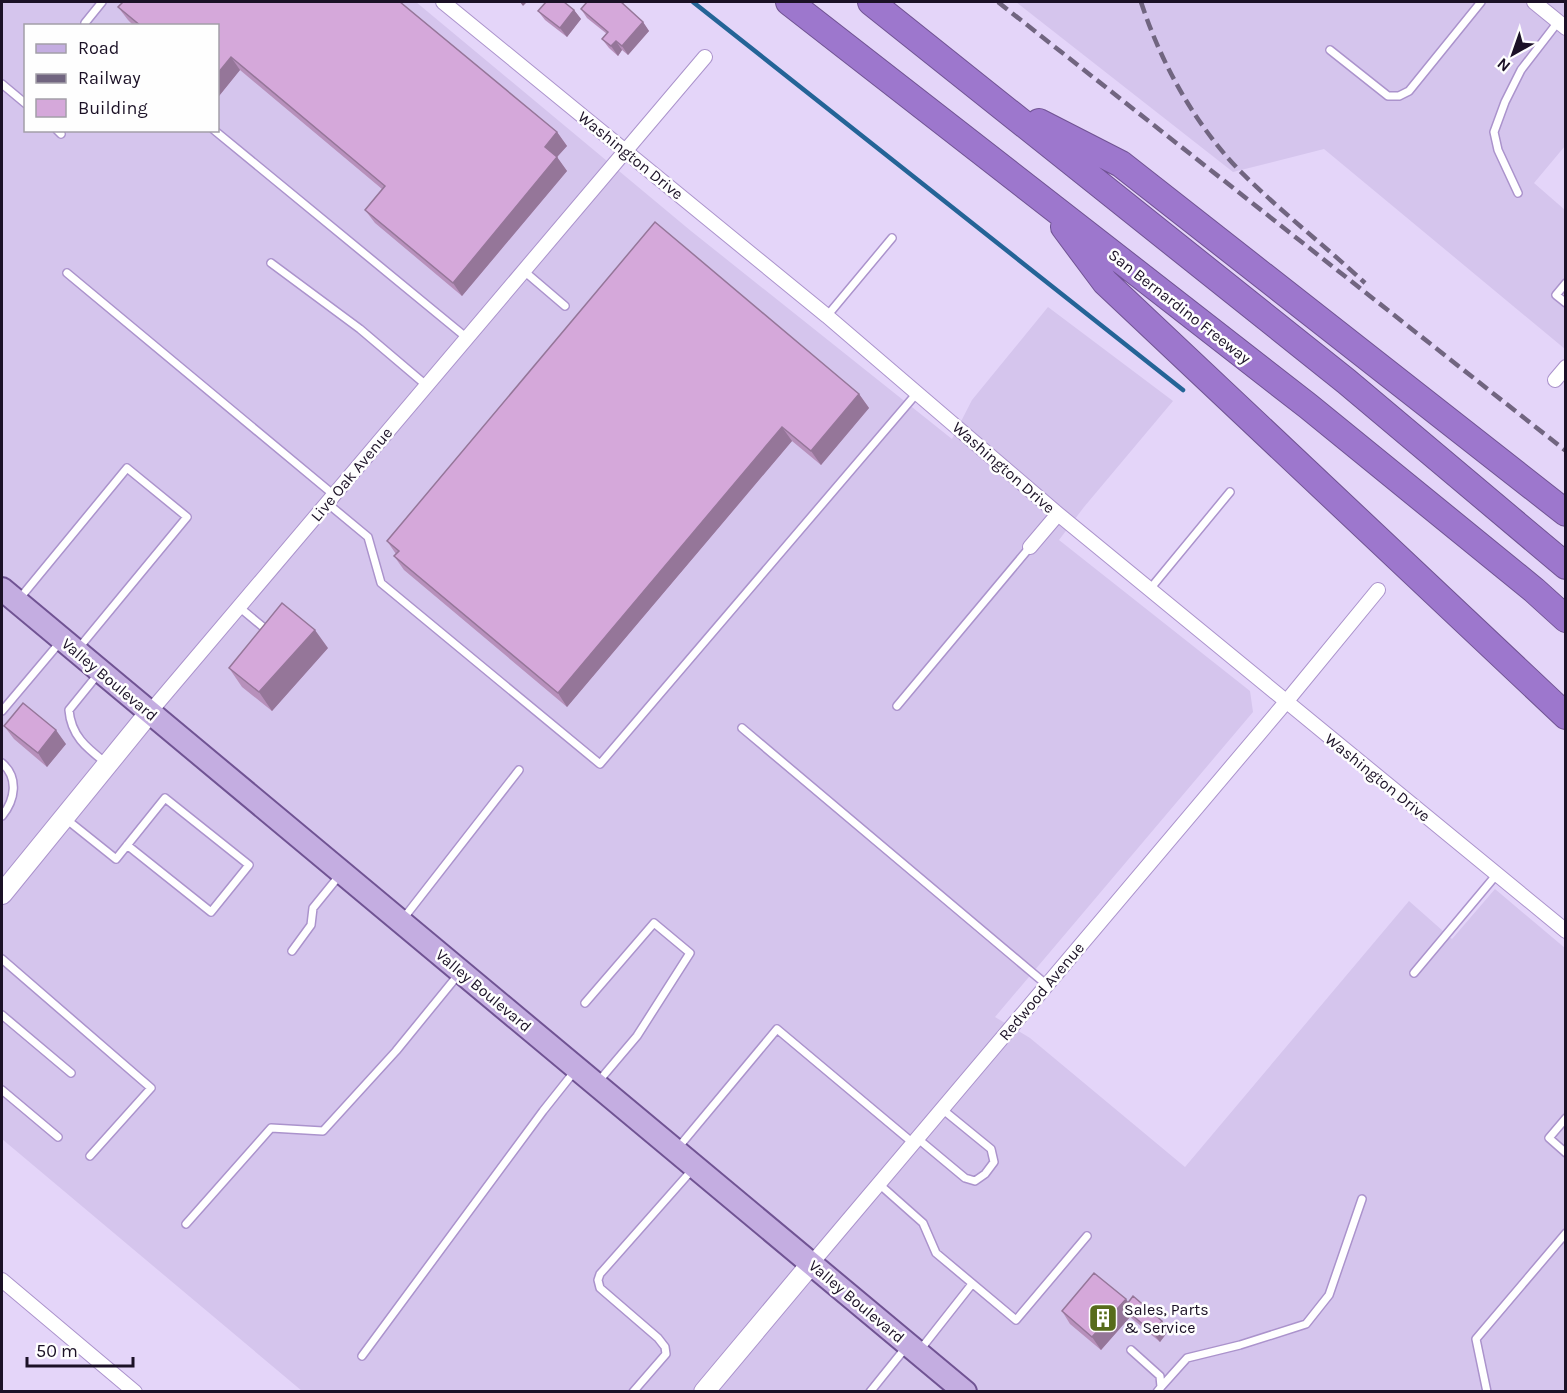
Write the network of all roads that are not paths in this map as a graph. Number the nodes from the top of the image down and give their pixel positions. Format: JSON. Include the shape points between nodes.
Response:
{"nodes":[{"id":1,"x":102,"y":2,"type":"edge"},
{"id":2,"x":443,"y":2,"type":"edge"},
{"id":3,"x":789,"y":2,"type":"edge"},
{"id":4,"x":871,"y":2,"type":"edge"},
{"id":5,"x":1481,"y":2,"type":"edge"},
{"id":6,"x":1534,"y":2,"type":"edge"},
{"id":7,"x":84,"y":23,"type":"dead end"},
{"id":8,"x":1562,"y":25,"type":"edge"},
{"id":9,"x":1330,"y":50,"type":"dead end"},
{"id":10,"x":705,"y":57,"type":"dead end"},
{"id":11,"x":2,"y":84,"type":"edge"},
{"id":12,"x":992,"y":99,"type":"junction"},
{"id":13,"x":24,"y":102,"type":"edge"},
{"id":14,"x":216,"y":132,"type":"edge"},
{"id":15,"x":626,"y":150,"type":"junction"},
{"id":16,"x":1518,"y":193,"type":"dead end"},
{"id":17,"x":1044,"y":200,"type":"junction"},
{"id":18,"x":892,"y":238,"type":"dead end"},
{"id":19,"x":271,"y":263,"type":"dead end"},
{"id":20,"x":524,"y":271,"type":"junction"},
{"id":21,"x":67,"y":273,"type":"dead end"},
{"id":22,"x":1566,"y":283,"type":"edge"},
{"id":23,"x":1566,"y":303,"type":"edge"},
{"id":24,"x":565,"y":306,"type":"dead end"},
{"id":25,"x":827,"y":316,"type":"junction"},
{"id":26,"x":466,"y":338,"type":"junction"},
{"id":27,"x":1566,"y":367,"type":"edge"},
{"id":28,"x":1555,"y":380,"type":"dead end"},
{"id":29,"x":426,"y":385,"type":"junction"},
{"id":30,"x":917,"y":393,"type":"junction"},
{"id":31,"x":1230,"y":492,"type":"dead end"},
{"id":32,"x":330,"y":499,"type":"junction"},
{"id":33,"x":1566,"y":513,"type":"edge"},
{"id":34,"x":1058,"y":514,"type":"junction"},
{"id":35,"x":1030,"y":547,"type":"joint"},
{"id":36,"x":1566,"y":566,"type":"edge"},
{"id":37,"x":1150,"y":590,"type":"junction"},
{"id":38,"x":1378,"y":590,"type":"dead end"},
{"id":39,"x":9,"y":595,"type":"edge"},
{"id":40,"x":239,"y":607,"type":"junction"},
{"id":41,"x":1566,"y":619,"type":"edge"},
{"id":42,"x":269,"y":632,"type":"edge"},
{"id":43,"x":70,"y":645,"type":"junction"},
{"id":44,"x":100,"y":671,"type":"junction"},
{"id":45,"x":1286,"y":702,"type":"junction"},
{"id":46,"x":897,"y":706,"type":"dead end"},
{"id":47,"x":2,"y":711,"type":"edge"},
{"id":48,"x":150,"y":712,"type":"junction"},
{"id":49,"x":1566,"y":716,"type":"edge"},
{"id":50,"x":742,"y":728,"type":"dead end"},
{"id":51,"x":2,"y":763,"type":"edge"},
{"id":52,"x":107,"y":764,"type":"junction"},
{"id":53,"x":519,"y":770,"type":"dead end"},
{"id":54,"x":2,"y":816,"type":"edge"},
{"id":55,"x":64,"y":818,"type":"junction"},
{"id":56,"x":128,"y":844,"type":"junction"},
{"id":57,"x":342,"y":872,"type":"junction"},
{"id":58,"x":1497,"y":874,"type":"junction"},
{"id":59,"x":4,"y":887,"type":"edge"},
{"id":60,"x":402,"y":921,"type":"junction"},
{"id":61,"x":1566,"y":931,"type":"edge"},
{"id":62,"x":292,"y":951,"type":"dead end"},
{"id":63,"x":2,"y":959,"type":"edge"},
{"id":64,"x":461,"y":971,"type":"junction"},
{"id":65,"x":1414,"y":973,"type":"dead end"},
{"id":66,"x":1047,"y":985,"type":"junction"},
{"id":67,"x":585,"y":1003,"type":"dead end"},
{"id":68,"x":2,"y":1015,"type":"edge"},
{"id":69,"x":577,"y":1068,"type":"junction"},
{"id":70,"x":71,"y":1073,"type":"dead end"},
{"id":71,"x":597,"y":1084,"type":"junction"},
{"id":72,"x":2,"y":1090,"type":"edge"},
{"id":73,"x":942,"y":1109,"type":"junction"},
{"id":74,"x":1566,"y":1118,"type":"edge"},
{"id":75,"x":57,"y":1137,"type":"dead end"},
{"id":76,"x":915,"y":1141,"type":"junction"},
{"id":77,"x":676,"y":1150,"type":"junction"},
{"id":78,"x":1566,"y":1153,"type":"edge"},
{"id":79,"x":90,"y":1156,"type":"dead end"},
{"id":80,"x":695,"y":1166,"type":"junction"},
{"id":81,"x":879,"y":1184,"type":"junction"},
{"id":82,"x":1362,"y":1199,"type":"dead end"},
{"id":83,"x":186,"y":1224,"type":"dead end"},
{"id":84,"x":1566,"y":1233,"type":"edge"},
{"id":85,"x":1087,"y":1236,"type":"dead end"},
{"id":86,"x":812,"y":1263,"type":"junction"},
{"id":87,"x":2,"y":1281,"type":"edge"},
{"id":88,"x":972,"y":1284,"type":"junction"},
{"id":89,"x":913,"y":1348,"type":"junction"},
{"id":90,"x":1131,"y":1350,"type":"dead end"},
{"id":91,"x":362,"y":1356,"type":"dead end"},
{"id":92,"x":1159,"y":1389,"type":"edge"},
{"id":93,"x":707,"y":1390,"type":"edge"},
{"id":94,"x":135,"y":1392,"type":"edge"},
{"id":95,"x":633,"y":1392,"type":"edge"},
{"id":96,"x":870,"y":1392,"type":"edge"},
{"id":97,"x":965,"y":1392,"type":"edge"},
{"id":98,"x":1487,"y":1392,"type":"edge"}],
"edges":[{"from":1,"to":7,"type":"lane"},
{"from":2,"to":15,"type":"street","name":"Washington Drive"},
{"from":3,"to":17,"type":"highway","name":"San Bernardino Freeway"},
{"from":4,"to":12,"type":"highway"},
{"from":5,"to":9,"type":"lane","via":[[1408,91],[1399,96],[1388,96]]},
{"from":6,"to":8,"type":"street"},
{"from":8,"to":16,"type":"lane","via":[[1521,70],[1494,132]]},
{"from":10,"to":15,"type":"street","name":"Live Oak Avenue"},
{"from":11,"to":13,"type":"lane"},
{"from":12,"to":33,"type":"highway","via":[[1121,164]]},
{"from":12,"to":36,"type":"highway","via":[[1346,381]]},
{"from":14,"to":26,"type":"lane"},
{"from":15,"to":20,"type":"street","name":"Live Oak Avenue"},
{"from":15,"to":25,"type":"street","name":"Washington Drive"},
{"from":17,"to":41,"type":"highway","name":"San Bernardino Freeway","via":[[1308,406]]},
{"from":17,"to":49,"type":"highway","via":[[1105,282]]},
{"from":18,"to":25,"type":"lane"},
{"from":19,"to":29,"type":"lane","via":[[360,329]]},
{"from":20,"to":24,"type":"lane"},
{"from":20,"to":26,"type":"street","name":"Live Oak Avenue"},
{"from":21,"to":32,"type":"lane"},
{"from":22,"to":23,"type":"lane","via":[[1556,295]]},
{"from":25,"to":30,"type":"street","name":"Washington Drive"},
{"from":26,"to":29,"type":"street","name":"Live Oak Avenue"},
{"from":27,"to":28,"type":"street"},
{"from":29,"to":32,"type":"street","name":"Live Oak Avenue"},
{"from":30,"to":32,"type":"lane","via":[[600,764],[381,583],[368,537]]},
{"from":30,"to":34,"type":"street","name":"Washington Drive"},
{"from":31,"to":37,"type":"lane"},
{"from":32,"to":40,"type":"street","name":"Live Oak Avenue"},
{"from":34,"to":35,"type":"street"},
{"from":34,"to":37,"type":"street","name":"Washington Drive"},
{"from":35,"to":46,"type":"lane"},
{"from":37,"to":45,"type":"street","name":"Washington Drive"},
{"from":38,"to":45,"type":"street","name":"Redwood Avenue"},
{"from":39,"to":43,"type":"main road","name":"Valley Boulevard"},
{"from":39,"to":43,"type":"lane","via":[[127,468],[187,517]]},
{"from":40,"to":42,"type":"lane"},
{"from":40,"to":48,"type":"street","name":"Live Oak Avenue"},
{"from":43,"to":44,"type":"main road","name":"Valley Boulevard"},
{"from":43,"to":47,"type":"lane"},
{"from":44,"to":48,"type":"main road","name":"Valley Boulevard"},
{"from":44,"to":52,"type":"lane","via":[[69,710],[75,734]]},
{"from":45,"to":58,"type":"street","name":"Washington Drive"},
{"from":45,"to":66,"type":"street","name":"Redwood Avenue"},
{"from":48,"to":52,"type":"street","name":"Live Oak Avenue"},
{"from":48,"to":57,"type":"main road","name":"Valley Boulevard"},
{"from":50,"to":66,"type":"lane"},
{"from":51,"to":54,"type":"lane","via":[[14,792]]},
{"from":52,"to":55,"type":"street","name":"Live Oak Avenue"},
{"from":53,"to":60,"type":"lane"},
{"from":55,"to":56,"type":"lane","via":[[116,859]]},
{"from":55,"to":59,"type":"street","name":"Live Oak Avenue"},
{"from":56,"to":56,"type":"lane","via":[[165,798],[249,865],[211,912]]},
{"from":57,"to":60,"type":"main road","name":"Valley Boulevard"},
{"from":57,"to":62,"type":"lane","via":[[314,908],[311,926]]},
{"from":58,"to":61,"type":"street","name":"Washington Drive"},
{"from":58,"to":65,"type":"lane"},
{"from":60,"to":64,"type":"main road","name":"Valley Boulevard"},
{"from":63,"to":79,"type":"lane","via":[[151,1088]]},
{"from":64,"to":69,"type":"main road","name":"Valley Boulevard"},
{"from":64,"to":83,"type":"lane","via":[[323,1131],[271,1128]]},
{"from":66,"to":73,"type":"street","name":"Redwood Avenue"},
{"from":67,"to":71,"type":"lane","via":[[654,923],[690,953],[637,1036]]},
{"from":68,"to":70,"type":"lane"},
{"from":69,"to":71,"type":"main road","name":"Valley Boulevard"},
{"from":69,"to":91,"type":"lane"},
{"from":71,"to":77,"type":"main road","name":"Valley Boulevard"},
{"from":72,"to":75,"type":"lane"},
{"from":73,"to":76,"type":"street","name":"Redwood Avenue"},
{"from":73,"to":76,"type":"lane","via":[[991,1149],[994,1162],[985,1174],[975,1181],[965,1178]]},
{"from":74,"to":78,"type":"lane","via":[[1549,1138]]},
{"from":76,"to":77,"type":"lane","via":[[777,1029]]},
{"from":76,"to":81,"type":"street","name":"Redwood Avenue"},
{"from":77,"to":80,"type":"main road","name":"Valley Boulevard"},
{"from":80,"to":86,"type":"main road","name":"Valley Boulevard"},
{"from":80,"to":95,"type":"lane","via":[[598,1280],[600,1287],[665,1347],[666,1354]]},
{"from":81,"to":86,"type":"street","name":"Redwood Avenue"},
{"from":81,"to":88,"type":"lane","via":[[923,1223],[936,1253]]},
{"from":82,"to":92,"type":"lane","via":[[1329,1295],[1306,1324],[1187,1358]]},
{"from":84,"to":98,"type":"lane","via":[[1476,1339]]},
{"from":85,"to":88,"type":"lane","via":[[1016,1320]]},
{"from":86,"to":89,"type":"main road","name":"Valley Boulevard"},
{"from":86,"to":93,"type":"street","name":"Redwood Avenue"},
{"from":87,"to":94,"type":"street"},
{"from":88,"to":89,"type":"lane"},
{"from":89,"to":96,"type":"lane"},
{"from":89,"to":97,"type":"main road","name":"Valley Boulevard"},
{"from":90,"to":92,"type":"lane","via":[[1160,1376]]}]}
